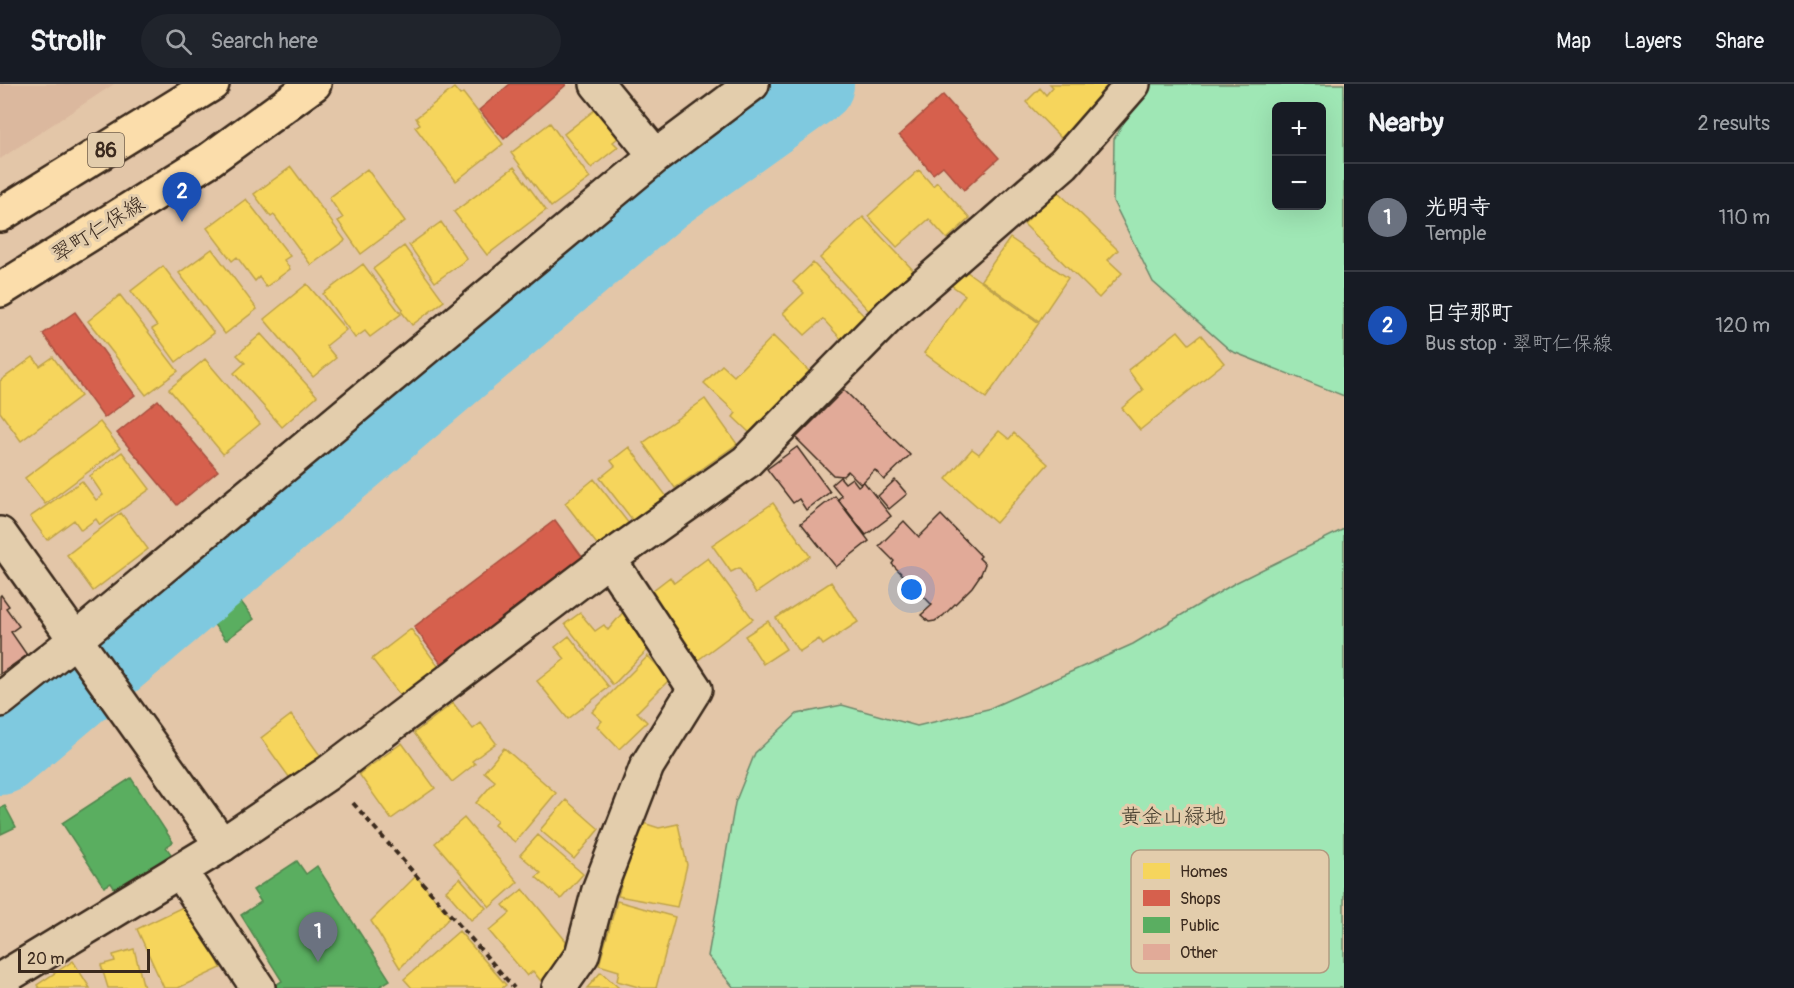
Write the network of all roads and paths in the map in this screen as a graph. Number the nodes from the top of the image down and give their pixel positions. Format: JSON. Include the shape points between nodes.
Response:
{"nodes":[{"id":1,"x":212,"y":84,"type":"edge"},
{"id":2,"x":314,"y":84,"type":"edge"},
{"id":3,"x":597,"y":84,"type":"edge"},
{"id":4,"x":752,"y":84,"type":"edge"},
{"id":5,"x":1133,"y":84,"type":"edge"},
{"id":6,"x":656,"y":156,"type":"junction"},
{"id":7,"x":0,"y":215,"type":"edge"},
{"id":8,"x":0,"y":290,"type":"edge"},
{"id":9,"x":0,"y":534,"type":"edge"},
{"id":10,"x":609,"y":559,"type":"junction"},
{"id":11,"x":81,"y":648,"type":"junction"},
{"id":12,"x":0,"y":700,"type":"edge"},
{"id":13,"x":328,"y":773,"type":"junction"},
{"id":14,"x":222,"y":845,"type":"junction"},
{"id":15,"x":180,"y":871,"type":"junction"},
{"id":16,"x":0,"y":980,"type":"edge"},
{"id":17,"x":258,"y":988,"type":"edge"},
{"id":18,"x":514,"y":988,"type":"edge"},
{"id":19,"x":559,"y":988,"type":"edge"}],
"edges":[{"from":1,"to":7,"type":"main road","number":"86"},
{"from":2,"to":8,"type":"main road","name":"翠町仁保線","via":[[209,160]]},
{"from":3,"to":6,"type":"street"},
{"from":4,"to":6,"type":"street"},
{"from":5,"to":10,"type":"street","via":[[1064,163],[890,315],[746,462]]},
{"from":6,"to":11,"type":"street"},
{"from":9,"to":11,"type":"street"},
{"from":10,"to":13,"type":"street"},
{"from":10,"to":19,"type":"street","via":[[695,689],[647,766],[599,890],[582,955]]},
{"from":11,"to":12,"type":"street"},
{"from":11,"to":14,"type":"street"},
{"from":13,"to":14,"type":"street"},
{"from":13,"to":18,"type":"path"},
{"from":14,"to":15,"type":"street"},
{"from":15,"to":16,"type":"street"},
{"from":15,"to":17,"type":"street"}]}
